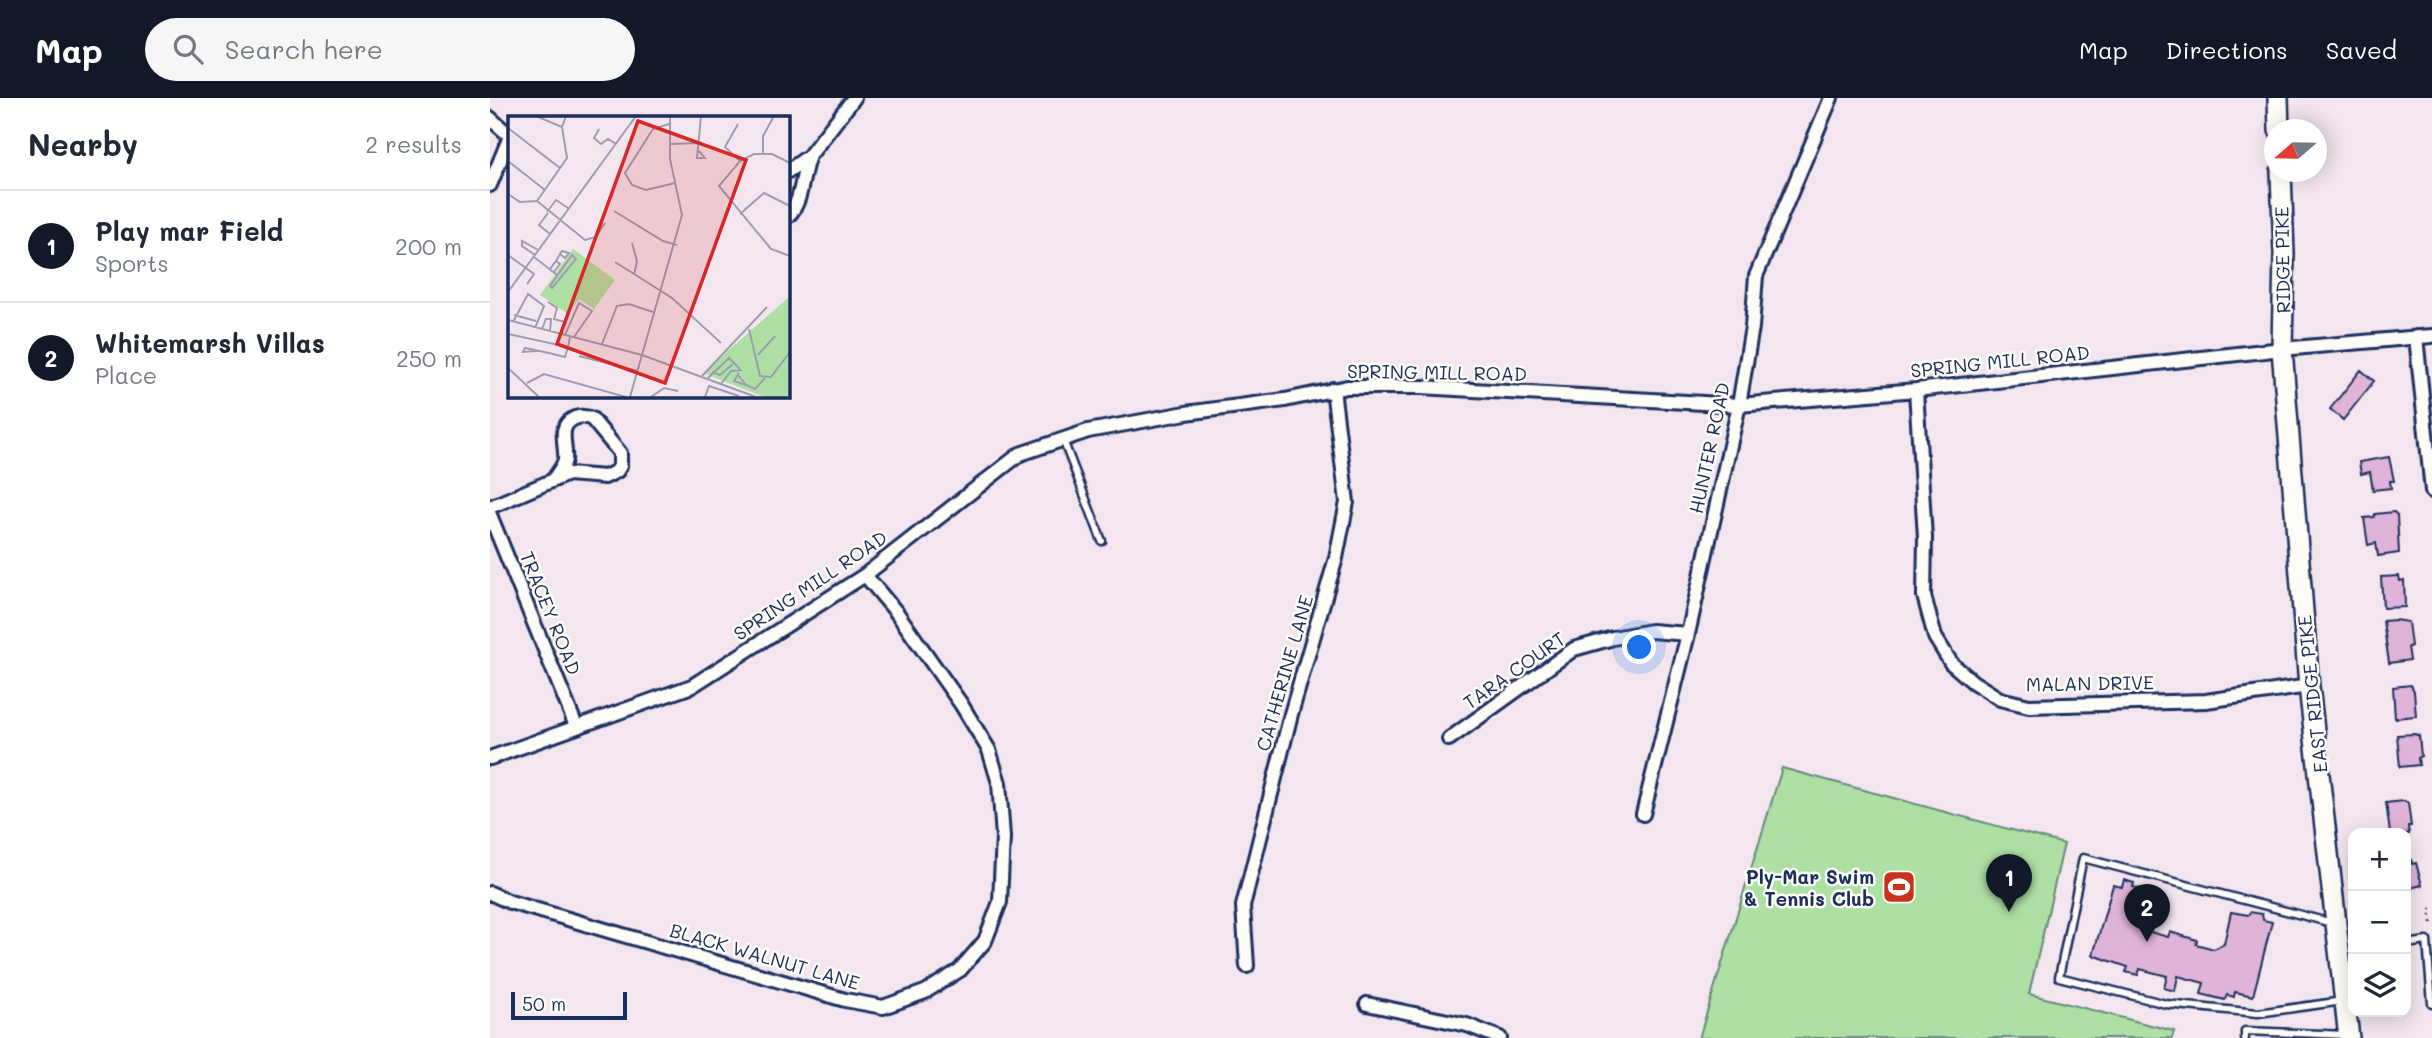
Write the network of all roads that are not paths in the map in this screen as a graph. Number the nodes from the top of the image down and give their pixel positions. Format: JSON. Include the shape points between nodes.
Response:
{"nodes":[{"id":1,"x":854,"y":98,"type":"edge"},
{"id":2,"x":1831,"y":98,"type":"edge"},
{"id":3,"x":2278,"y":98,"type":"edge"},
{"id":4,"x":490,"y":118,"type":"edge"},
{"id":5,"x":2279,"y":119,"type":"edge"},
{"id":6,"x":508,"y":136,"type":"edge"},
{"id":7,"x":508,"y":140,"type":"edge"},
{"id":8,"x":809,"y":156,"type":"junction"},
{"id":9,"x":789,"y":170,"type":"edge"},
{"id":10,"x":2280,"y":182,"type":"edge"},
{"id":11,"x":490,"y":185,"type":"edge"},
{"id":12,"x":789,"y":215,"type":"edge"},
{"id":13,"x":2432,"y":336,"type":"edge"},
{"id":14,"x":2416,"y":337,"type":"junction"},
{"id":15,"x":2282,"y":349,"type":"junction"},
{"id":16,"x":1334,"y":389,"type":"junction"},
{"id":17,"x":1916,"y":390,"type":"junction"},
{"id":18,"x":1739,"y":405,"type":"junction"},
{"id":19,"x":1063,"y":440,"type":"junction"},
{"id":20,"x":552,"y":480,"type":"junction"},
{"id":21,"x":2432,"y":491,"type":"edge"},
{"id":22,"x":490,"y":507,"type":"edge"},
{"id":23,"x":490,"y":516,"type":"edge"},
{"id":24,"x":1102,"y":541,"type":"dead end"},
{"id":25,"x":865,"y":575,"type":"junction"},
{"id":26,"x":1688,"y":634,"type":"junction"},
{"id":27,"x":2309,"y":686,"type":"junction"},
{"id":28,"x":576,"y":726,"type":"junction"},
{"id":29,"x":1449,"y":739,"type":"dead end"},
{"id":30,"x":490,"y":758,"type":"edge"},
{"id":31,"x":1643,"y":814,"type":"dead end"},
{"id":32,"x":490,"y":893,"type":"edge"},
{"id":33,"x":2336,"y":925,"type":"junction"},
{"id":34,"x":2429,"y":941,"type":"edge"},
{"id":35,"x":2411,"y":943,"type":"edge"},
{"id":36,"x":2346,"y":951,"type":"edge"},
{"id":37,"x":1248,"y":966,"type":"dead end"},
{"id":38,"x":2345,"y":1001,"type":"junction"},
{"id":39,"x":1367,"y":1004,"type":"dead end"},
{"id":40,"x":2432,"y":1004,"type":"edge"},
{"id":41,"x":2349,"y":1036,"type":"edge"},
{"id":42,"x":1500,"y":1038,"type":"edge"},
{"id":43,"x":2245,"y":1038,"type":"edge"}],
"edges":[{"from":1,"to":8,"type":"street"},
{"from":2,"to":18,"type":"street","name":"HUNTER ROAD","via":[[1756,276]]},
{"from":3,"to":5,"type":"main road"},
{"from":4,"to":6,"type":"street"},
{"from":7,"to":11,"type":"street"},
{"from":8,"to":9,"type":"street"},
{"from":8,"to":12,"type":"street","via":[[799,198]]},
{"from":10,"to":15,"type":"main road","name":"RIDGE PIKE"},
{"from":13,"to":14,"type":"street","name":"SPRING MILL ROAD"},
{"from":14,"to":15,"type":"street","name":"SPRING MILL ROAD"},
{"from":14,"to":21,"type":"street"},
{"from":15,"to":17,"type":"street","name":"SPRING MILL ROAD"},
{"from":15,"to":27,"type":"main road","name":"EAST RIDGE PIKE"},
{"from":16,"to":18,"type":"street","name":"SPRING MILL ROAD","via":[[1420,387]]},
{"from":16,"to":19,"type":"street","name":"SPRING MILL ROAD","via":[[1088,431]]},
{"from":16,"to":37,"type":"street","name":"CATHERINE LANE","via":[[1347,502],[1243,906]]},
{"from":17,"to":18,"type":"street","name":"SPRING MILL ROAD"},
{"from":17,"to":27,"type":"street","name":"MALAN DRIVE","via":[[1924,596],[1935,637],[1951,663],[1973,682],[2000,699],[2029,706],[2206,701]]},
{"from":18,"to":26,"type":"street","name":"HUNTER ROAD"},
{"from":19,"to":24,"type":"lane"},
{"from":19,"to":25,"type":"street","name":"SPRING MILL ROAD","via":[[1020,454]]},
{"from":20,"to":20,"type":"street","via":[[577,474],[605,477],[617,471],[620,453],[592,419],[579,417],[564,428],[565,461]]},
{"from":20,"to":22,"type":"street"},
{"from":23,"to":28,"type":"street","name":"TRACEY ROAD"},
{"from":25,"to":28,"type":"street","name":"SPRING MILL ROAD","via":[[692,686]]},
{"from":25,"to":32,"type":"street","name":"BLACK WALNUT LANE","via":[[961,704],[989,750],[999,783],[1003,837],[1000,902],[985,940],[960,970],[925,992],[883,1007],[845,1000]]},
{"from":26,"to":29,"type":"street","name":"TARA COURT","via":[[1651,631],[1574,649]]},
{"from":26,"to":31,"type":"street","name":"HUNTER ROAD"},
{"from":27,"to":33,"type":"main road","name":"EAST RIDGE PIKE"},
{"from":28,"to":30,"type":"street","name":"SPRING MILL ROAD"},
{"from":33,"to":36,"type":"main road","name":"EAST RIDGE PIKE"},
{"from":33,"to":38,"type":"lane","via":[[2083,858],[2059,977],[2166,1004],[2258,1013]]},
{"from":34,"to":35,"type":"lane"},
{"from":34,"to":40,"type":"lane"},
{"from":36,"to":38,"type":"main road","name":"EAST RIDGE PIKE"},
{"from":38,"to":41,"type":"main road","name":"EAST RIDGE PIKE"},
{"from":39,"to":42,"type":"street","via":[[1467,1025]]},
{"from":41,"to":43,"type":"lane","via":[[2245,1031]]}]}
